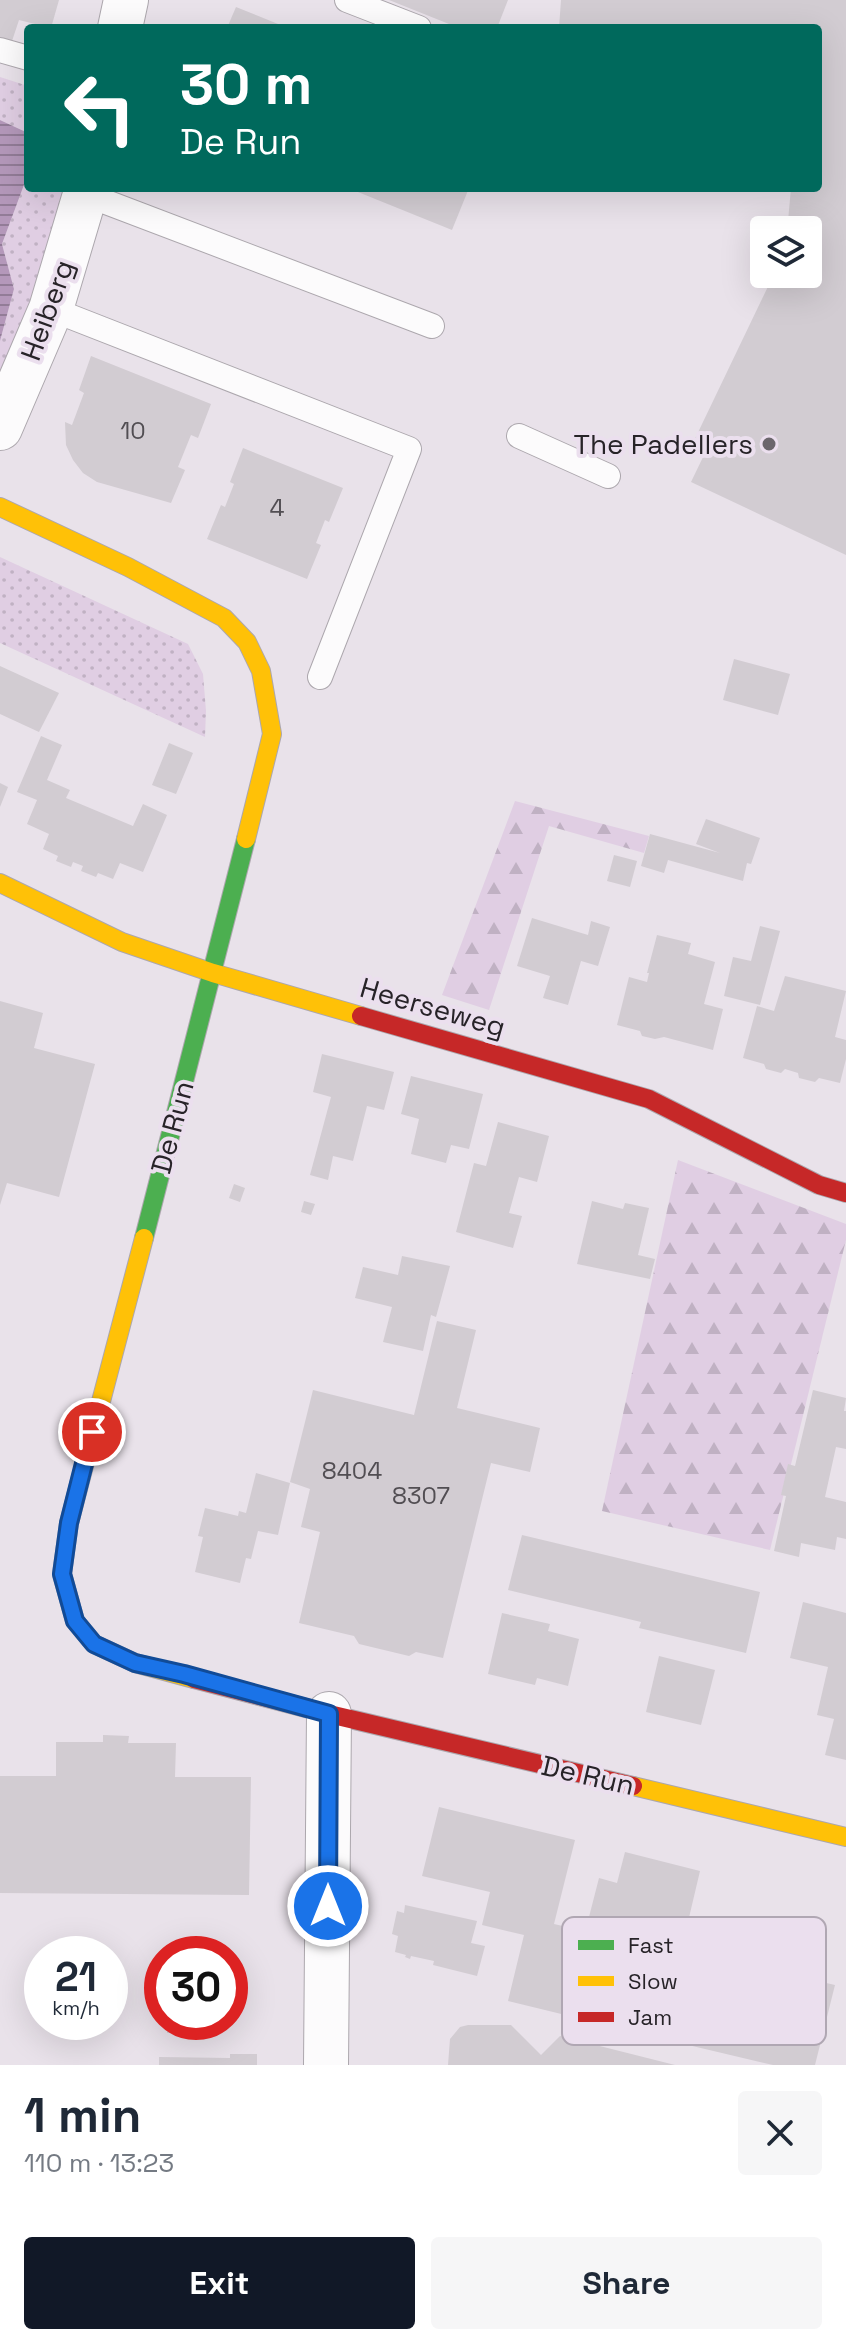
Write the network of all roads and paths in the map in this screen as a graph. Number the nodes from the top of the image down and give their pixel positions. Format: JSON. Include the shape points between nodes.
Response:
{"nodes":[{"id":1,"x":126,"y":0,"type":"edge"},
{"id":2,"x":347,"y":0,"type":"edge"},
{"id":3,"x":121,"y":24,"type":"edge"},
{"id":4,"x":409,"y":24,"type":"edge"},
{"id":5,"x":0,"y":50,"type":"edge"},
{"id":6,"x":24,"y":57,"type":"edge"},
{"id":7,"x":86,"y":192,"type":"edge"},
{"id":8,"x":89,"y":192,"type":"edge"},
{"id":9,"x":51,"y":309,"type":"junction"},
{"id":10,"x":432,"y":326,"type":"dead end"},
{"id":11,"x":0,"y":428,"type":"edge"},
{"id":12,"x":519,"y":436,"type":"dead end"},
{"id":13,"x":608,"y":476,"type":"dead end"},
{"id":14,"x":0,"y":507,"type":"edge"},
{"id":15,"x":320,"y":677,"type":"dead end"},
{"id":16,"x":0,"y":883,"type":"edge"},
{"id":17,"x":213,"y":973,"type":"junction"},
{"id":18,"x":846,"y":1193,"type":"edge"},
{"id":19,"x":329,"y":1714,"type":"junction"},
{"id":20,"x":846,"y":1837,"type":"edge"},
{"id":21,"x":326,"y":2065,"type":"edge"}],
"edges":[{"from":1,"to":3,"type":"street"},
{"from":2,"to":4,"type":"lane"},
{"from":5,"to":6,"type":"lane"},
{"from":7,"to":9,"type":"street","name":"Heiberg"},
{"from":8,"to":10,"type":"lane"},
{"from":9,"to":11,"type":"street","name":"Heiberg"},
{"from":9,"to":15,"type":"lane","via":[[409,449]]},
{"from":12,"to":13,"type":"lane"},
{"from":14,"to":17,"type":"street","name":"De Run","via":[[224,618],[247,642],[261,671],[272,734]]},
{"from":16,"to":17,"type":"street","name":"Heerseweg","via":[[122,942]]},
{"from":17,"to":18,"type":"street","name":"Heerseweg","via":[[649,1099],[819,1185]]},
{"from":17,"to":19,"type":"street","name":"De Run","via":[[69,1523],[62,1574],[75,1621],[94,1644],[135,1663]]},
{"from":19,"to":20,"type":"street","name":"De Run"},
{"from":19,"to":21,"type":"street"}]}
